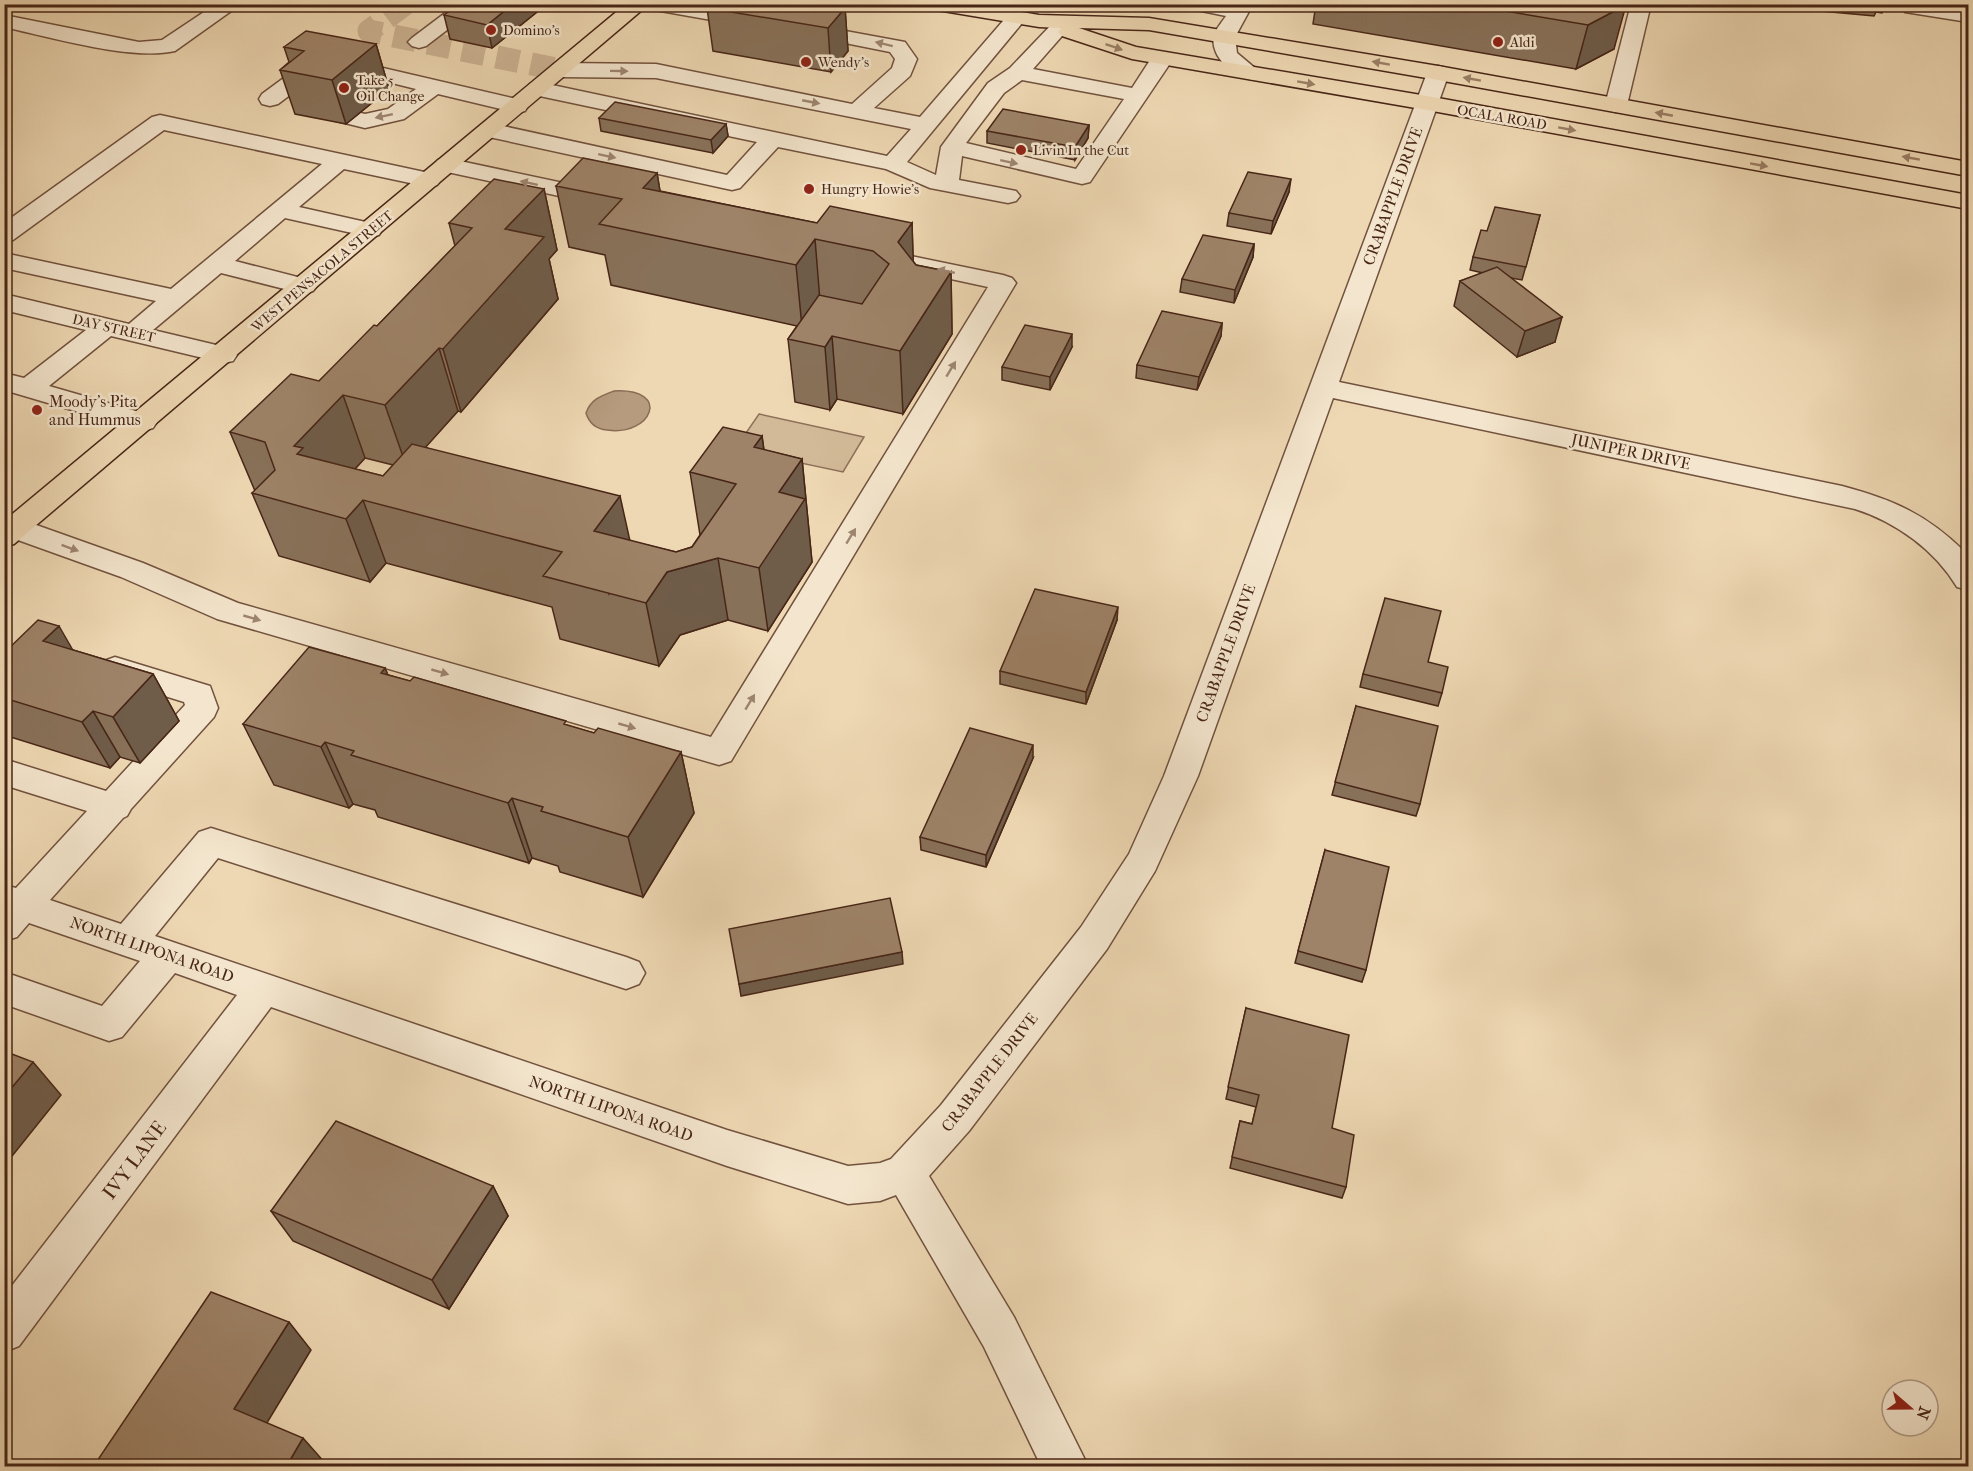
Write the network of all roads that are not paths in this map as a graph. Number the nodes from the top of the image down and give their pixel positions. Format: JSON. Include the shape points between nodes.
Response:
{"nodes":[{"id":1,"x":231,"y":4,"type":"edge"},
{"id":2,"x":471,"y":4,"type":"edge"},
{"id":3,"x":639,"y":4,"type":"edge"},
{"id":4,"x":655,"y":4,"type":"edge"},
{"id":5,"x":937,"y":4,"type":"edge"},
{"id":6,"x":1194,"y":4,"type":"edge"},
{"id":7,"x":1641,"y":4,"type":"edge"},
{"id":8,"x":1912,"y":4,"type":"edge"},
{"id":9,"x":1240,"y":8,"type":"edge"},
{"id":10,"x":1968,"y":16,"type":"edge"},
{"id":11,"x":1016,"y":18,"type":"junction"},
{"id":12,"x":4,"y":21,"type":"edge"},
{"id":13,"x":1049,"y":25,"type":"junction"},
{"id":14,"x":1224,"y":37,"type":"junction"},
{"id":15,"x":419,"y":42,"type":"dead end"},
{"id":16,"x":1162,"y":59,"type":"junction"},
{"id":17,"x":561,"y":70,"type":"junction"},
{"id":18,"x":1438,"y":73,"type":"junction"},
{"id":19,"x":1018,"y":74,"type":"junction"},
{"id":20,"x":1251,"y":74,"type":"junction"},
{"id":21,"x":434,"y":86,"type":"junction"},
{"id":22,"x":538,"y":89,"type":"junction"},
{"id":23,"x":1136,"y":95,"type":"junction"},
{"id":24,"x":1427,"y":104,"type":"junction"},
{"id":25,"x":1616,"y":105,"type":"junction"},
{"id":26,"x":517,"y":106,"type":"junction"},
{"id":27,"x":857,"y":111,"type":"junction"},
{"id":28,"x":926,"y":125,"type":"junction"},
{"id":29,"x":489,"y":130,"type":"junction"},
{"id":30,"x":772,"y":140,"type":"junction"},
{"id":31,"x":952,"y":147,"type":"junction"},
{"id":32,"x":339,"y":160,"type":"junction"},
{"id":33,"x":892,"y":164,"type":"junction"},
{"id":34,"x":1968,"y":169,"type":"edge"},
{"id":35,"x":438,"y":173,"type":"junction"},
{"id":36,"x":947,"y":184,"type":"junction"},
{"id":37,"x":1008,"y":196,"type":"dead end"},
{"id":38,"x":619,"y":202,"type":"edge"},
{"id":39,"x":1968,"y":202,"type":"edge"},
{"id":40,"x":280,"y":210,"type":"junction"},
{"id":41,"x":370,"y":230,"type":"junction"},
{"id":42,"x":4,"y":235,"type":"edge"},
{"id":43,"x":852,"y":251,"type":"edge"},
{"id":44,"x":4,"y":260,"type":"edge"},
{"id":45,"x":216,"y":264,"type":"junction"},
{"id":46,"x":304,"y":286,"type":"junction"},
{"id":47,"x":176,"y":298,"type":"junction"},
{"id":48,"x":11,"y":310,"type":"edge"},
{"id":49,"x":107,"y":326,"type":"junction"},
{"id":50,"x":135,"y":332,"type":"junction"},
{"id":51,"x":224,"y":355,"type":"junction"},
{"id":52,"x":17,"y":384,"type":"edge"},
{"id":53,"x":1322,"y":387,"type":"junction"},
{"id":54,"x":143,"y":422,"type":"junction"},
{"id":55,"x":14,"y":521,"type":"edge"},
{"id":56,"x":1968,"y":580,"type":"edge"},
{"id":57,"x":92,"y":662,"type":"edge"},
{"id":58,"x":4,"y":771,"type":"edge"},
{"id":59,"x":115,"y":807,"type":"junction"},
{"id":60,"x":11,"y":910,"type":"edge"},
{"id":61,"x":128,"y":942,"type":"junction"},
{"id":62,"x":168,"y":954,"type":"junction"},
{"id":63,"x":626,"y":973,"type":"dead end"},
{"id":64,"x":4,"y":988,"type":"edge"},
{"id":65,"x":264,"y":988,"type":"junction"},
{"id":66,"x":905,"y":1173,"type":"junction"},
{"id":67,"x":4,"y":1331,"type":"edge"},
{"id":68,"x":1065,"y":1467,"type":"edge"}],
"edges":[{"from":1,"to":12,"type":"street","via":[[166,46],[139,48]]},
{"from":2,"to":15,"type":"street"},
{"from":3,"to":17,"type":"main road","name":"WEST PENSACOLA STREET"},
{"from":27,"to":4,"type":"street","one_way":true,"via":[[902,71],[906,59],[897,47]]},
{"from":5,"to":11,"type":"main road","name":"OCALA ROAD"},
{"from":6,"to":9,"type":"street"},
{"from":7,"to":25,"type":"street"},
{"from":8,"to":10,"type":"street","via":[[1912,8]]},
{"from":9,"to":14,"type":"street"},
{"from":11,"to":13,"type":"main road","name":"OCALA ROAD"},
{"from":11,"to":28,"type":"street"},
{"from":13,"to":14,"type":"main road","name":"OCALA ROAD","via":[[1149,24]]},
{"from":13,"to":16,"type":"main road","name":"OCALA ROAD","one_way":true,"via":[[1132,54]]},
{"from":13,"to":19,"type":"street"},
{"from":18,"to":14,"type":"main road","name":"OCALA ROAD","one_way":true},
{"from":14,"to":20,"type":"street","via":[[1227,55]]},
{"from":16,"to":20,"type":"main road","name":"OCALA ROAD"},
{"from":16,"to":23,"type":"street"},
{"from":17,"to":22,"type":"main road","name":"WEST PENSACOLA STREET"},
{"from":17,"to":27,"type":"street","one_way":true,"via":[[656,71]]},
{"from":18,"to":24,"type":"street","name":"CRABAPPLE DRIVE"},
{"from":25,"to":18,"type":"main road","name":"OCALA ROAD","one_way":true},
{"from":19,"to":23,"type":"street"},
{"from":19,"to":31,"type":"street","via":[[996,88]]},
{"from":20,"to":24,"type":"main road","name":"OCALA ROAD","one_way":true},
{"from":21,"to":21,"type":"street","one_way":true,"via":[[396,114],[365,121],[270,99],[323,60]]},
{"from":21,"to":26,"type":"street"},
{"from":22,"to":26,"type":"main road","name":"WEST PENSACOLA STREET"},
{"from":22,"to":30,"type":"street"},
{"from":31,"to":23,"type":"street","one_way":true,"via":[[1082,177]]},
{"from":24,"to":39,"type":"main road","name":"OCALA ROAD","one_way":true},
{"from":24,"to":53,"type":"street","name":"CRABAPPLE DRIVE"},
{"from":34,"to":25,"type":"main road","name":"OCALA ROAD","one_way":true},
{"from":26,"to":29,"type":"main road","name":"WEST PENSACOLA STREET"},
{"from":27,"to":28,"type":"street"},
{"from":28,"to":33,"type":"street"},
{"from":29,"to":30,"type":"street","one_way":true,"via":[[732,183]]},
{"from":29,"to":35,"type":"main road","name":"WEST PENSACOLA STREET"},
{"from":30,"to":33,"type":"street"},
{"from":31,"to":36,"type":"street"},
{"from":32,"to":35,"type":"street"},
{"from":32,"to":40,"type":"street"},
{"from":32,"to":42,"type":"street","via":[[160,122]]},
{"from":33,"to":36,"type":"street"},
{"from":38,"to":35,"type":"street","one_way":true},
{"from":35,"to":41,"type":"main road","name":"WEST PENSACOLA STREET"},
{"from":36,"to":37,"type":"street"},
{"from":40,"to":41,"type":"street"},
{"from":40,"to":45,"type":"street"},
{"from":41,"to":46,"type":"main road","name":"WEST PENSACOLA STREET"},
{"from":55,"to":43,"type":"street","one_way":true,"via":[[228,611],[719,752],[1004,283]]},
{"from":44,"to":47,"type":"street"},
{"from":45,"to":46,"type":"street"},
{"from":45,"to":47,"type":"street"},
{"from":46,"to":51,"type":"main road","name":"WEST PENSACOLA STREET"},
{"from":47,"to":50,"type":"street"},
{"from":48,"to":49,"type":"street","name":"DAY STREET"},
{"from":49,"to":50,"type":"street","name":"DAY STREET"},
{"from":49,"to":52,"type":"street"},
{"from":50,"to":51,"type":"street","name":"DAY STREET"},
{"from":51,"to":54,"type":"main road","name":"WEST PENSACOLA STREET"},
{"from":52,"to":54,"type":"street"},
{"from":53,"to":56,"type":"street","name":"JUNIPER DRIVE","via":[[1842,496],[1886,510],[1931,538]]},
{"from":53,"to":66,"type":"street","name":"CRABAPPLE DRIVE","via":[[1181,776],[1143,861],[1094,938],[956,1118]]},
{"from":54,"to":55,"type":"main road","name":"WEST PENSACOLA STREET"},
{"from":57,"to":59,"type":"street","via":[[199,694],[202,708]]},
{"from":58,"to":59,"type":"street"},
{"from":59,"to":60,"type":"street"},
{"from":60,"to":61,"type":"street","name":"NORTH LIPONA ROAD"},
{"from":61,"to":62,"type":"street","name":"NORTH LIPONA ROAD"},
{"from":61,"to":63,"type":"street","via":[[211,842]]},
{"from":62,"to":64,"type":"street","via":[[109,1025]]},
{"from":62,"to":65,"type":"street","name":"NORTH LIPONA ROAD"},
{"from":65,"to":66,"type":"street","name":"NORTH LIPONA ROAD","via":[[727,1148],[848,1185],[880,1182]]},
{"from":65,"to":67,"type":"street","name":"IVY LANE"},
{"from":66,"to":68,"type":"street","via":[[999,1332]]}]}
